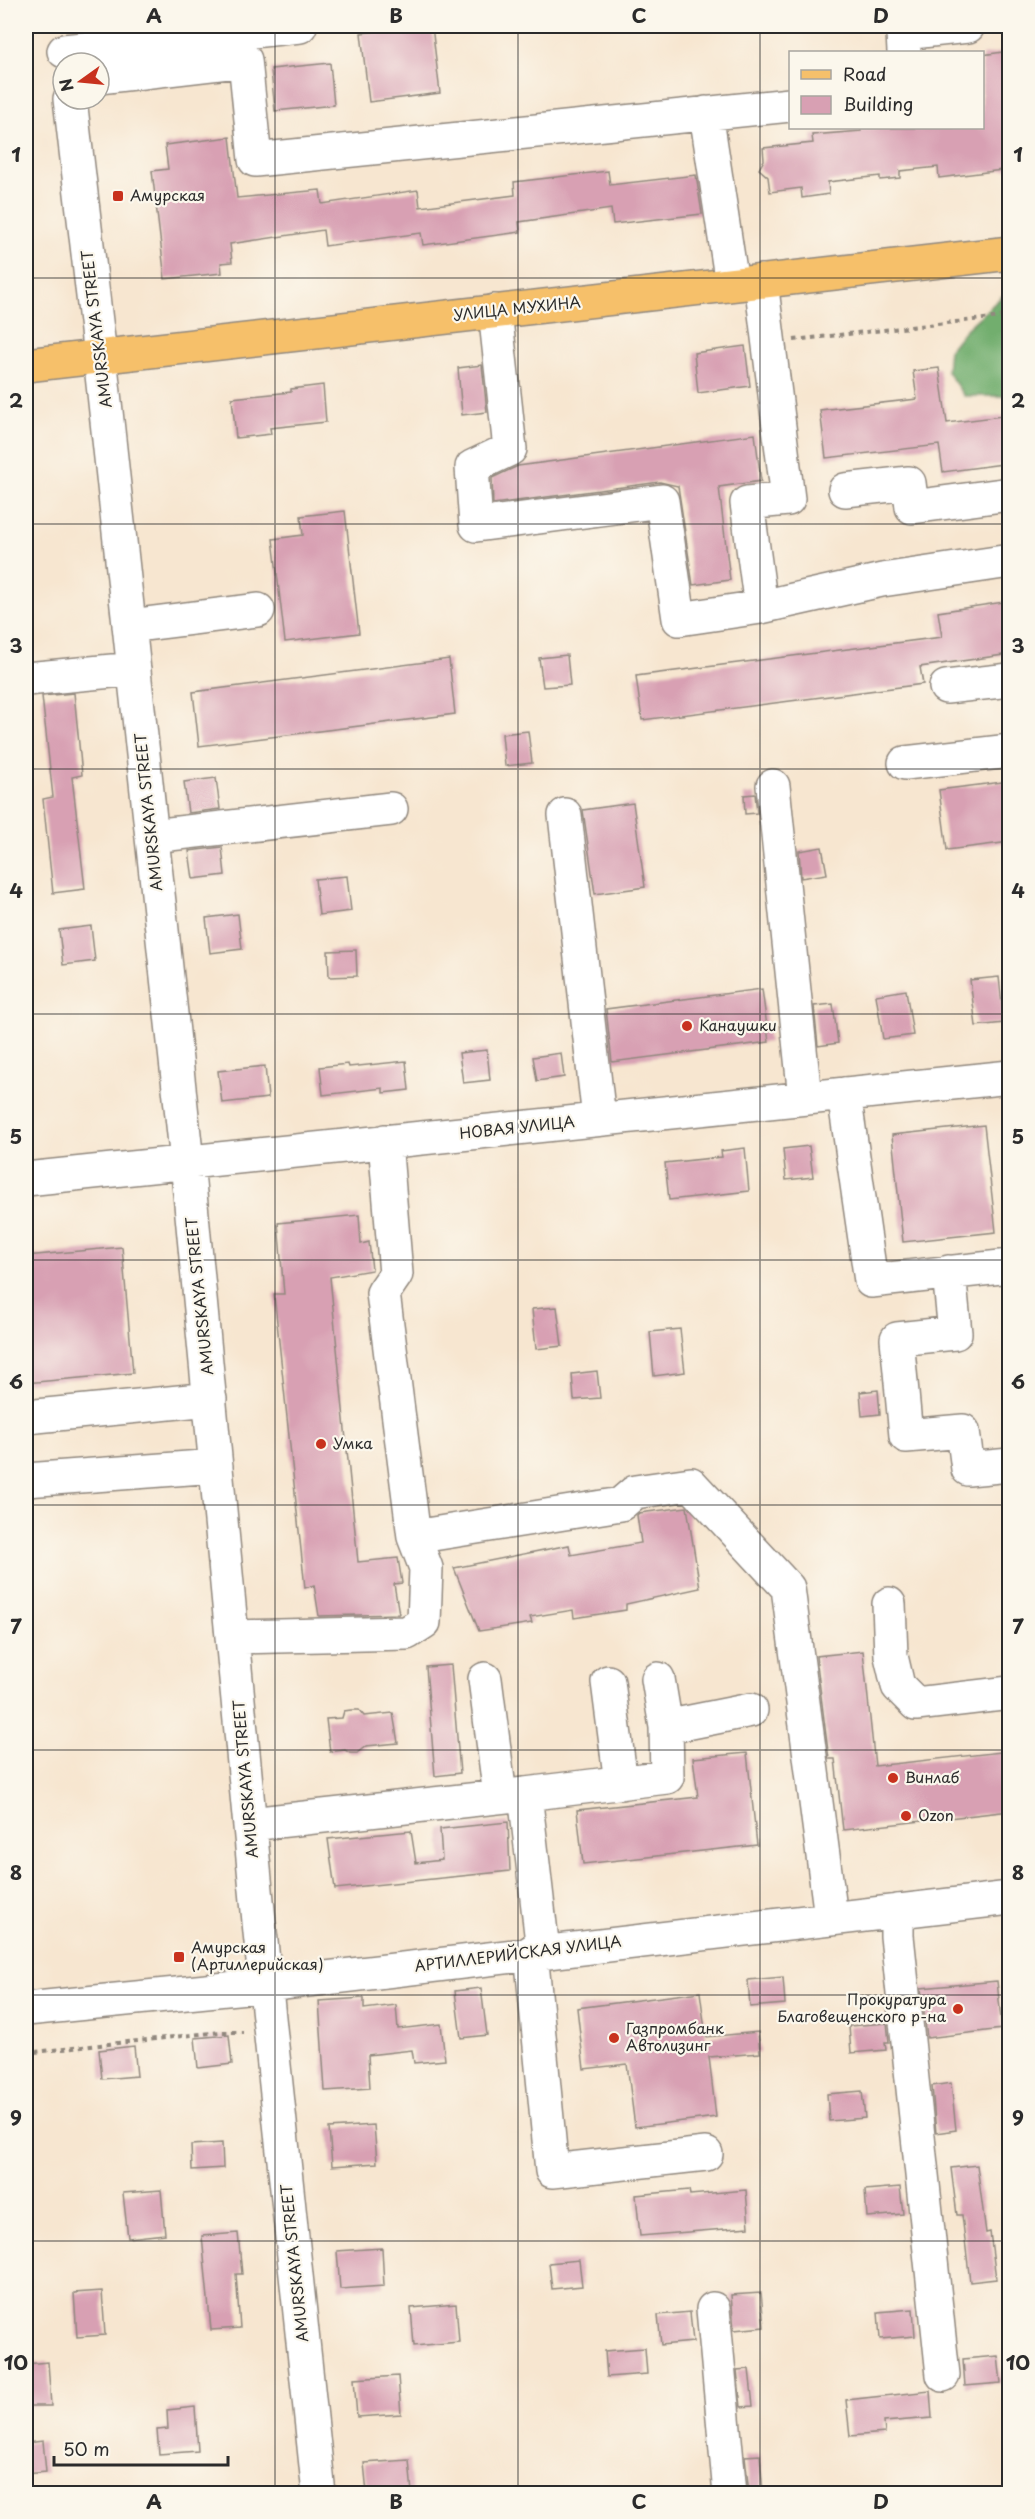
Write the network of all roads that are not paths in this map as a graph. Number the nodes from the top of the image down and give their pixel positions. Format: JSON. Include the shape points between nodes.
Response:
{"nodes":[{"id":1,"x":300,"y":26,"type":"edge"},
{"id":2,"x":968,"y":26,"type":"edge"},
{"id":3,"x":64,"y":46,"type":"edge"},
{"id":4,"x":904,"y":51,"type":"edge"},
{"id":5,"x":111,"y":75,"type":"edge"},
{"id":6,"x":789,"y":105,"type":"edge"},
{"id":7,"x":71,"y":111,"type":"edge"},
{"id":8,"x":706,"y":114,"type":"junction"},
{"id":9,"x":1010,"y":253,"type":"edge"},
{"id":10,"x":747,"y":283,"type":"junction"},
{"id":11,"x":495,"y":311,"type":"junction"},
{"id":12,"x":100,"y":356,"type":"junction"},
{"id":13,"x":26,"y":365,"type":"edge"},
{"id":14,"x":845,"y":490,"type":"dead end"},
{"id":15,"x":1010,"y":494,"type":"edge"},
{"id":16,"x":1010,"y":561,"type":"edge"},
{"id":17,"x":761,"y":607,"type":"junction"},
{"id":18,"x":258,"y":610,"type":"dead end"},
{"id":19,"x":129,"y":626,"type":"junction"},
{"id":20,"x":134,"y":669,"type":"junction"},
{"id":21,"x":26,"y":678,"type":"edge"},
{"id":22,"x":1010,"y":680,"type":"edge"},
{"id":23,"x":946,"y":687,"type":"dead end"},
{"id":24,"x":1010,"y":751,"type":"edge"},
{"id":25,"x":905,"y":763,"type":"dead end"},
{"id":26,"x":773,"y":786,"type":"dead end"},
{"id":27,"x":391,"y":809,"type":"dead end"},
{"id":28,"x":565,"y":815,"type":"dead end"},
{"id":29,"x":152,"y":836,"type":"junction"},
{"id":30,"x":1010,"y":1077,"type":"edge"},
{"id":31,"x":844,"y":1094,"type":"junction"},
{"id":32,"x":805,"y":1098,"type":"junction"},
{"id":33,"x":600,"y":1119,"type":"junction"},
{"id":34,"x":385,"y":1141,"type":"junction"},
{"id":35,"x":187,"y":1162,"type":"junction"},
{"id":36,"x":26,"y":1179,"type":"edge"},
{"id":37,"x":1010,"y":1266,"type":"edge"},
{"id":38,"x":949,"y":1272,"type":"junction"},
{"id":39,"x":210,"y":1399,"type":"junction"},
{"id":40,"x":26,"y":1418,"type":"edge"},
{"id":41,"x":1010,"y":1465,"type":"edge"},
{"id":42,"x":216,"y":1466,"type":"junction"},
{"id":43,"x":26,"y":1480,"type":"edge"},
{"id":44,"x":414,"y":1537,"type":"junction"},
{"id":45,"x":889,"y":1604,"type":"dead end"},
{"id":46,"x":233,"y":1637,"type":"junction"},
{"id":47,"x":485,"y":1679,"type":"dead end"},
{"id":48,"x":658,"y":1679,"type":"dead end"},
{"id":49,"x":608,"y":1682,"type":"dead end"},
{"id":50,"x":1010,"y":1693,"type":"edge"},
{"id":51,"x":751,"y":1710,"type":"dead end"},
{"id":52,"x":666,"y":1727,"type":"junction"},
{"id":53,"x":621,"y":1783,"type":"junction"},
{"id":54,"x":512,"y":1795,"type":"junction"},
{"id":55,"x":250,"y":1824,"type":"junction"},
{"id":56,"x":1010,"y":1898,"type":"edge"},
{"id":57,"x":897,"y":1911,"type":"junction"},
{"id":58,"x":831,"y":1917,"type":"junction"},
{"id":59,"x":537,"y":1952,"type":"junction"},
{"id":60,"x":266,"y":1985,"type":"junction"},
{"id":61,"x":26,"y":2009,"type":"edge"},
{"id":62,"x":706,"y":2154,"type":"dead end"},
{"id":63,"x":713,"y":2309,"type":"dead end"},
{"id":64,"x":943,"y":2375,"type":"dead end"},
{"id":65,"x":319,"y":2493,"type":"edge"},
{"id":66,"x":730,"y":2493,"type":"edge"}],
"edges":[{"from":1,"to":3,"type":"street"},
{"from":2,"to":4,"type":"street","via":[[903,33]]},
{"from":5,"to":8,"type":"street","via":[[245,60],[255,160]]},
{"from":6,"to":8,"type":"street"},
{"from":7,"to":12,"type":"street","name":"AMURSKAYA STREET"},
{"from":8,"to":10,"type":"street"},
{"from":9,"to":10,"type":"main road","name":"УЛИЦА МУХИНА"},
{"from":10,"to":11,"type":"main road","name":"УЛИЦА МУХИНА"},
{"from":10,"to":17,"type":"street","via":[[769,342],[788,499],[747,503]]},
{"from":11,"to":12,"type":"main road","name":"УЛИЦА МУХИНА"},
{"from":11,"to":17,"type":"street","via":[[510,449],[471,467],[476,525],[662,501],[679,619]]},
{"from":12,"to":13,"type":"main road","name":"УЛИЦА МУХИНА"},
{"from":12,"to":19,"type":"street","name":"AMURSKAYA STREET"},
{"from":14,"to":15,"type":"street","via":[[909,483],[912,507]]},
{"from":16,"to":17,"type":"street","via":[[882,580]]},
{"from":18,"to":19,"type":"street"},
{"from":19,"to":20,"type":"street","name":"AMURSKAYA STREET"},
{"from":20,"to":21,"type":"street"},
{"from":20,"to":29,"type":"street","name":"AMURSKAYA STREET"},
{"from":22,"to":23,"type":"street"},
{"from":24,"to":25,"type":"street"},
{"from":26,"to":32,"type":"street"},
{"from":27,"to":29,"type":"street"},
{"from":28,"to":33,"type":"street"},
{"from":29,"to":35,"type":"street","name":"AMURSKAYA STREET"},
{"from":30,"to":31,"type":"street","name":"НОВАЯ УЛИЦА"},
{"from":31,"to":32,"type":"street","name":"НОВАЯ УЛИЦА"},
{"from":31,"to":38,"type":"street","via":[[871,1281]]},
{"from":32,"to":33,"type":"street","name":"НОВАЯ УЛИЦА"},
{"from":33,"to":34,"type":"street","name":"НОВАЯ УЛИЦА"},
{"from":34,"to":35,"type":"street","name":"НОВАЯ УЛИЦА"},
{"from":34,"to":44,"type":"street","via":[[396,1274],[383,1293]]},
{"from":35,"to":36,"type":"street","name":"НОВАЯ УЛИЦА"},
{"from":35,"to":39,"type":"street","name":"AMURSKAYA STREET"},
{"from":37,"to":38,"type":"street"},
{"from":38,"to":41,"type":"street","via":[[955,1333],[897,1339],[906,1436],[963,1431],[968,1469]]},
{"from":39,"to":40,"type":"street"},
{"from":39,"to":42,"type":"street","name":"AMURSKAYA STREET"},
{"from":42,"to":43,"type":"street"},
{"from":42,"to":46,"type":"street","name":"AMURSKAYA STREET"},
{"from":44,"to":46,"type":"street","via":[[426,1568],[424,1622],[416,1629],[407,1633]]},
{"from":44,"to":58,"type":"street","via":[[621,1504],[635,1492],[690,1484],[788,1588]]},
{"from":45,"to":50,"type":"street","via":[[891,1656],[898,1686],[916,1704]]},
{"from":46,"to":55,"type":"street","name":"AMURSKAYA STREET"},
{"from":47,"to":54,"type":"street"},
{"from":48,"to":52,"type":"street"},
{"from":49,"to":53,"type":"street"},
{"from":51,"to":52,"type":"street"},
{"from":52,"to":53,"type":"street","via":[[667,1778]]},
{"from":53,"to":54,"type":"street"},
{"from":54,"to":55,"type":"street"},
{"from":54,"to":59,"type":"street"},
{"from":55,"to":60,"type":"street","name":"AMURSKAYA STREET"},
{"from":56,"to":57,"type":"street","name":"АРТИЛЛЕРИЙСКАЯ УЛИЦА"},
{"from":57,"to":58,"type":"street","name":"АРТИЛЛЕРИЙСКАЯ УЛИЦА"},
{"from":57,"to":64,"type":"street"},
{"from":58,"to":59,"type":"street","name":"АРТИЛЛЕРИЙСКАЯ УЛИЦА"},
{"from":59,"to":60,"type":"street","name":"АРТИЛЛЕРИЙСКАЯ УЛИЦА"},
{"from":59,"to":62,"type":"street","via":[[552,2171]]},
{"from":60,"to":61,"type":"street","name":"АРТИЛЛЕРИЙСКАЯ УЛИЦА"},
{"from":60,"to":65,"type":"street","name":"AMURSKAYA STREET"},
{"from":63,"to":66,"type":"street"}]}
